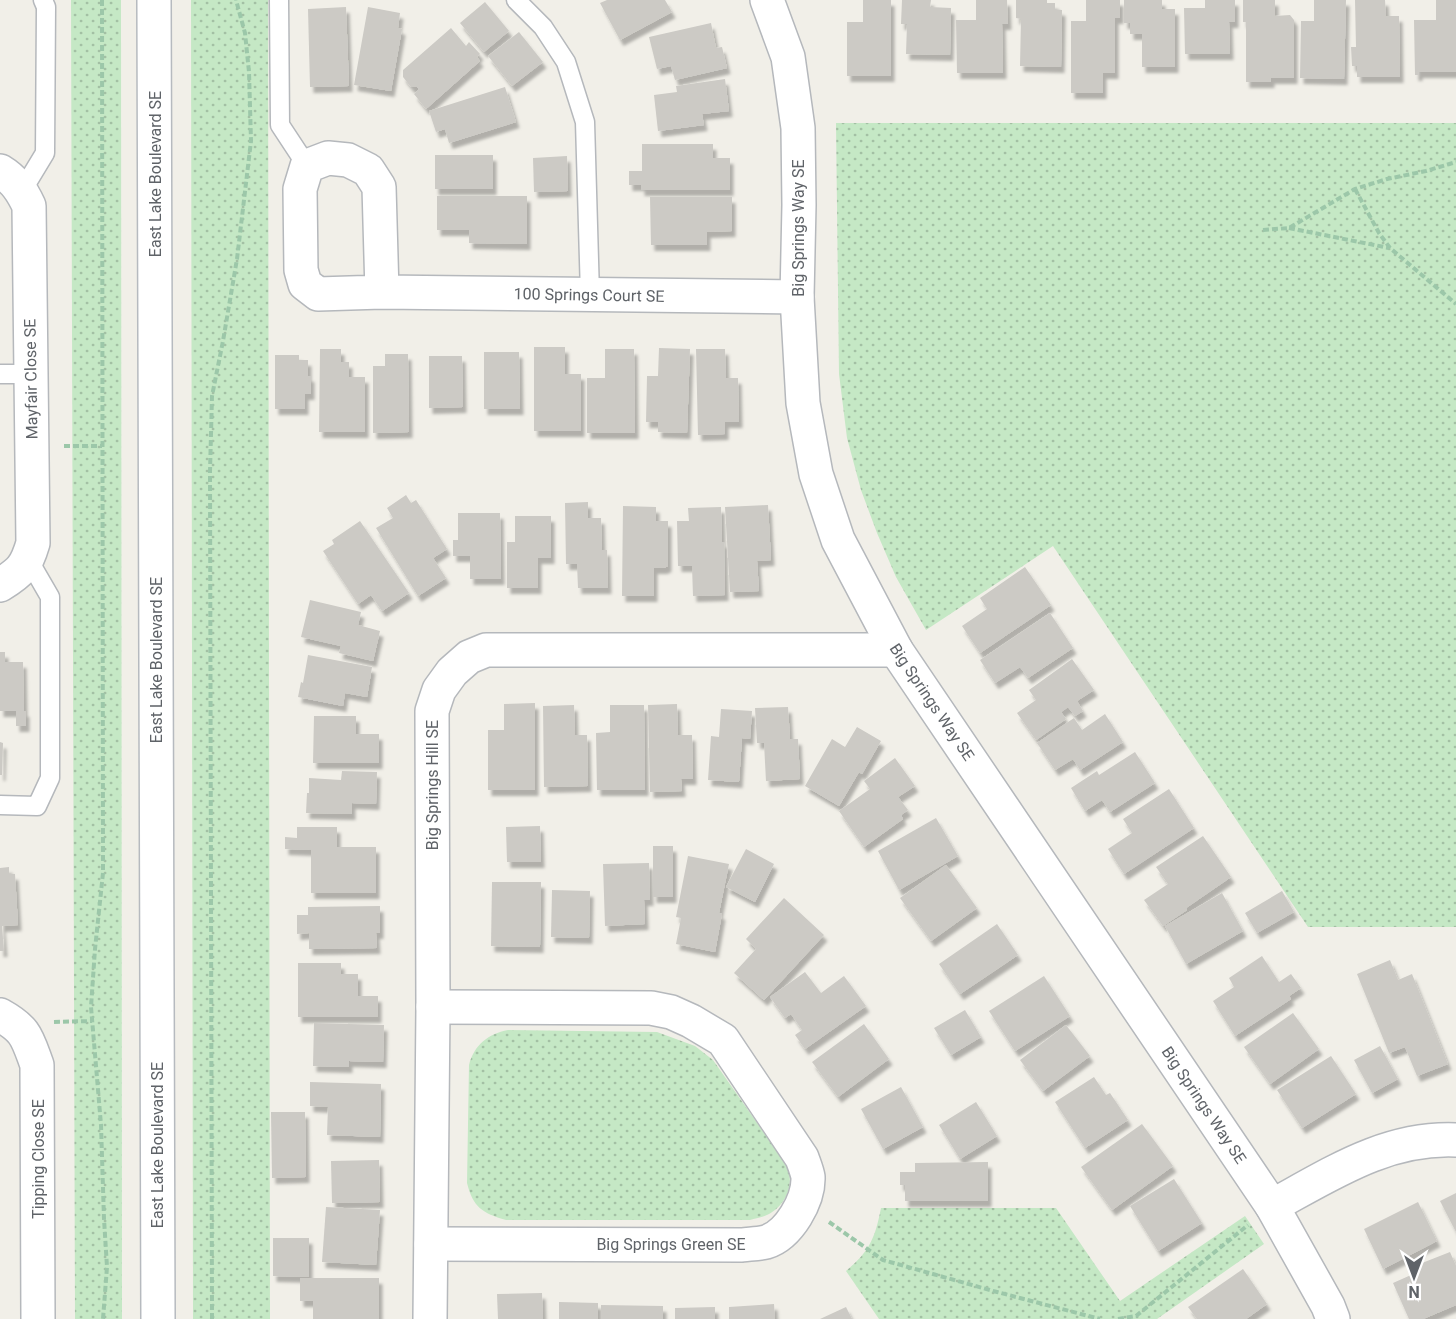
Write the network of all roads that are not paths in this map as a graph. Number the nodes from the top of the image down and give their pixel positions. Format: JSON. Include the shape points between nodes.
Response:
{"nodes":[{"id":1,"x":43,"y":0,"type":"edge"},
{"id":2,"x":154,"y":0,"type":"edge"},
{"id":3,"x":279,"y":0,"type":"edge"},
{"id":4,"x":516,"y":0,"type":"edge"},
{"id":5,"x":767,"y":0,"type":"edge"},
{"id":6,"x":307,"y":166,"type":"junction"},
{"id":7,"x":11,"y":181,"type":"edge"},
{"id":8,"x":382,"y":292,"type":"junction"},
{"id":9,"x":590,"y":295,"type":"junction"},
{"id":10,"x":797,"y":297,"type":"junction"},
{"id":11,"x":15,"y":374,"type":"edge"},
{"id":12,"x":28,"y":559,"type":"junction"},
{"id":13,"x":0,"y":585,"type":"edge"},
{"id":14,"x":896,"y":650,"type":"junction"},
{"id":15,"x":0,"y":805,"type":"edge"},
{"id":16,"x":433,"y":1007,"type":"junction"},
{"id":17,"x":0,"y":1015,"type":"edge"},
{"id":18,"x":1456,"y":1140,"type":"edge"},
{"id":19,"x":1272,"y":1206,"type":"junction"},
{"id":20,"x":431,"y":1244,"type":"junction"},
{"id":21,"x":38,"y":1319,"type":"edge"},
{"id":22,"x":158,"y":1319,"type":"edge"},
{"id":23,"x":430,"y":1319,"type":"edge"},
{"id":24,"x":1334,"y":1319,"type":"edge"}],
"edges":[{"from":1,"to":7,"type":"lane","via":[[45,153]]},
{"from":2,"to":22,"type":"street","name":"East Lake Boulevard SE"},
{"from":3,"to":6,"type":"lane","via":[[280,125]]},
{"from":4,"to":9,"type":"lane","via":[[543,27],[566,62],[585,122]]},
{"from":5,"to":10,"type":"street","name":"Big Springs Way SE","via":[[788,57],[798,128]]},
{"from":6,"to":8,"type":"street","via":[[328,158],[348,160],[368,170],[379,187]]},
{"from":6,"to":8,"type":"street","name":"100 Springs Court SE","via":[[300,189],[301,270],[305,284],[318,294]]},
{"from":7,"to":11,"type":"street","name":"Mayfair Close SE","via":[[29,206]]},
{"from":8,"to":9,"type":"street","name":"100 Springs Court SE"},
{"from":9,"to":10,"type":"street","name":"100 Springs Court SE"},
{"from":10,"to":14,"type":"street","name":"Big Springs Way SE","via":[[803,402],[816,474],[838,540]]},
{"from":11,"to":12,"type":"street","name":"Mayfair Close SE","via":[[32,446],[33,543]]},
{"from":12,"to":13,"type":"street","via":[[17,575]]},
{"from":12,"to":15,"type":"lane","via":[[50,597],[50,778],[37,806]]},
{"from":14,"to":16,"type":"street","name":"Big Springs Hill SE","via":[[486,650],[469,657],[439,690],[432,711]]},
{"from":14,"to":19,"type":"street","name":"Big Springs Way SE"},
{"from":16,"to":20,"type":"street","name":"Big Springs Hill SE"},
{"from":16,"to":20,"type":"street","name":"Big Springs Green SE","via":[[651,1008],[691,1021],[723,1040],[802,1158],[808,1177],[795,1217],[784,1232],[766,1242]]},
{"from":17,"to":21,"type":"street","name":"Tipping Close SE","via":[[26,1035],[37,1065]]},
{"from":18,"to":19,"type":"street","via":[[1385,1149],[1350,1163]]},
{"from":19,"to":24,"type":"street","name":"Big Springs Way SE"},
{"from":20,"to":23,"type":"street","name":"Big Springs Hill SE"}]}
